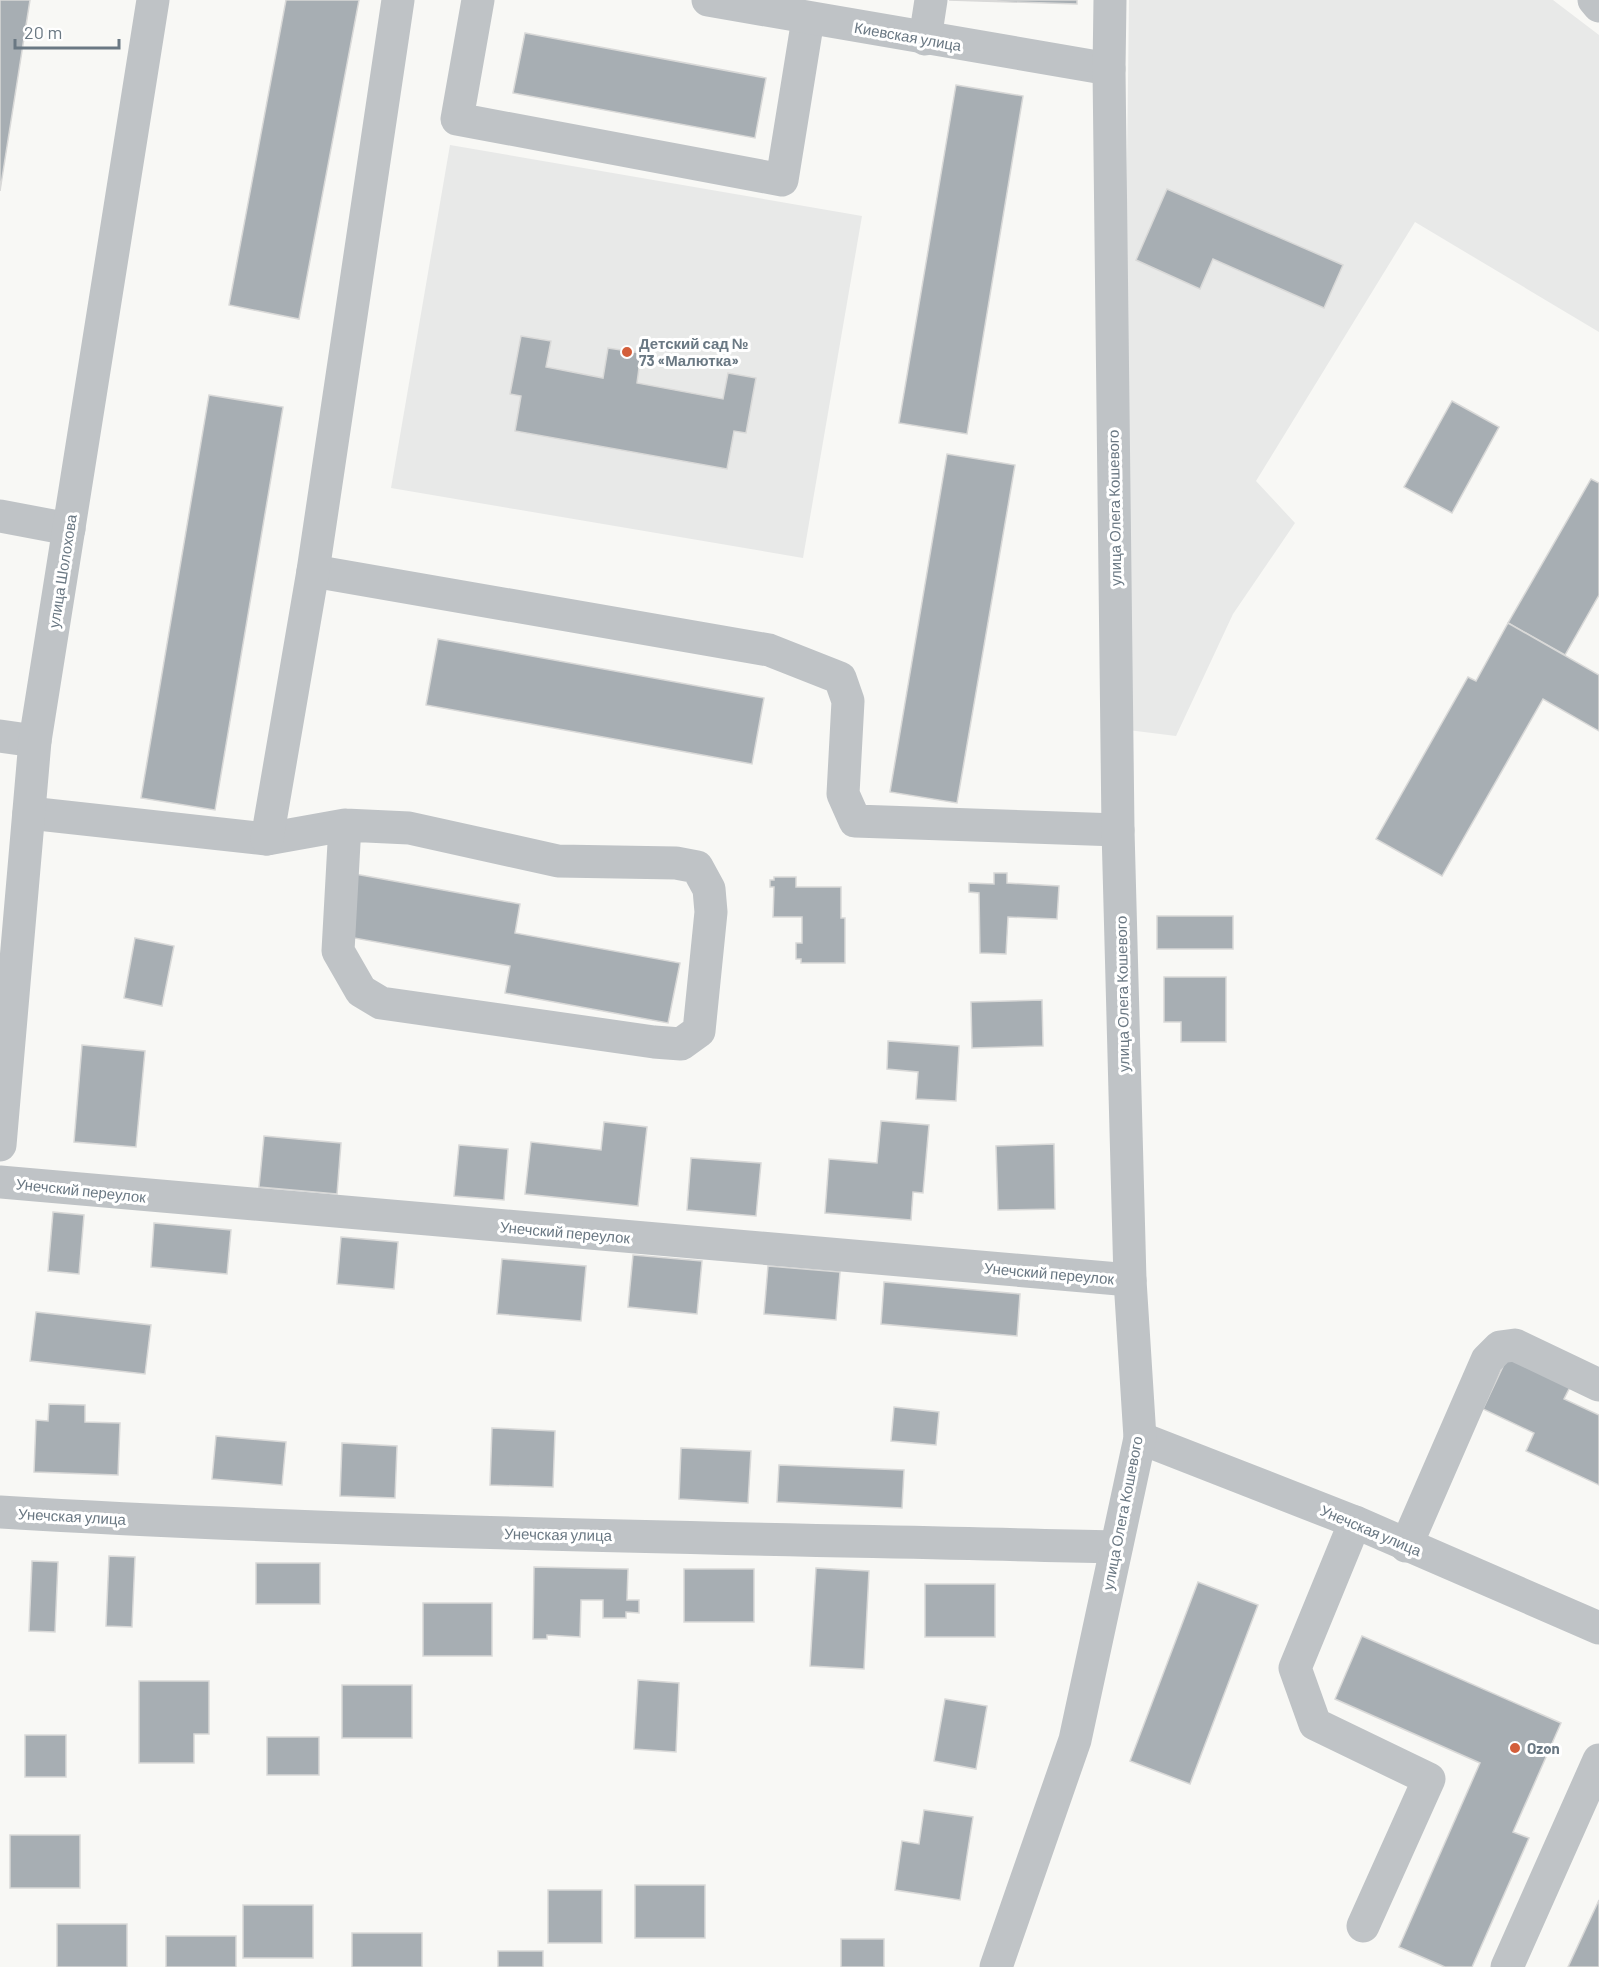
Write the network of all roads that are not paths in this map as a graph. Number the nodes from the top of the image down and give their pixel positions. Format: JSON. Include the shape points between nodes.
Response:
{"nodes":[{"id":1,"x":153,"y":0,"type":"edge"},
{"id":2,"x":398,"y":0,"type":"edge"},
{"id":3,"x":478,"y":0,"type":"edge"},
{"id":4,"x":708,"y":0,"type":"edge"},
{"id":5,"x":931,"y":0,"type":"edge"},
{"id":6,"x":1110,"y":0,"type":"edge"},
{"id":7,"x":1594,"y":0,"type":"edge"},
{"id":8,"x":1599,"y":6,"type":"edge"},
{"id":9,"x":808,"y":19,"type":"junction"},
{"id":10,"x":925,"y":39,"type":"junction"},
{"id":11,"x":1109,"y":69,"type":"junction"},
{"id":12,"x":0,"y":516,"type":"edge"},
{"id":13,"x":69,"y":529,"type":"junction"},
{"id":14,"x":313,"y":571,"type":"junction"},
{"id":15,"x":0,"y":736,"type":"edge"},
{"id":16,"x":35,"y":741,"type":"junction"},
{"id":17,"x":29,"y":813,"type":"junction"},
{"id":18,"x":345,"y":825,"type":"junction"},
{"id":19,"x":1118,"y":830,"type":"junction"},
{"id":20,"x":267,"y":838,"type":"junction"},
{"id":21,"x":0,"y":1145,"type":"edge"},
{"id":22,"x":0,"y":1182,"type":"edge"},
{"id":23,"x":1130,"y":1280,"type":"junction"},
{"id":24,"x":1599,"y":1385,"type":"edge"},
{"id":25,"x":1140,"y":1438,"type":"junction"},
{"id":26,"x":0,"y":1512,"type":"edge"},
{"id":27,"x":1355,"y":1522,"type":"junction"},
{"id":28,"x":1406,"y":1546,"type":"junction"},
{"id":29,"x":1116,"y":1547,"type":"junction"},
{"id":30,"x":1599,"y":1628,"type":"edge"},
{"id":31,"x":1599,"y":1761,"type":"edge"},
{"id":32,"x":1363,"y":1926,"type":"dead end"},
{"id":33,"x":996,"y":1967,"type":"edge"},
{"id":34,"x":1507,"y":1967,"type":"edge"}],
"edges":[{"from":1,"to":13,"type":"street","name":"улица Шолохова"},
{"from":2,"to":14,"type":"street"},
{"from":3,"to":9,"type":"street","via":[[457,119],[782,180]]},
{"from":4,"to":9,"type":"street","name":"Киевская улица"},
{"from":5,"to":10,"type":"street"},
{"from":6,"to":11,"type":"street","name":"улица Олега Кошевого"},
{"from":7,"to":8,"type":"street"},
{"from":9,"to":10,"type":"street","name":"Киевская улица"},
{"from":10,"to":11,"type":"street","name":"Киевская улица"},
{"from":11,"to":19,"type":"street","name":"улица Олега Кошевого"},
{"from":12,"to":13,"type":"street"},
{"from":13,"to":16,"type":"street","name":"улица Шолохова"},
{"from":14,"to":19,"type":"street","via":[[769,650],[840,678],[848,701],[843,794],[855,821]]},
{"from":14,"to":20,"type":"street"},
{"from":15,"to":16,"type":"street"},
{"from":16,"to":17,"type":"street","name":"улица Шолохова"},
{"from":17,"to":20,"type":"street"},
{"from":17,"to":21,"type":"street","name":"улица Шолохова"},
{"from":18,"to":18,"type":"street","via":[[410,828],[558,861],[676,863],[697,867],[709,889],[711,912],[699,1031],[681,1044],[654,1042],[381,1003],[361,991],[338,951]]},
{"from":18,"to":20,"type":"street"},
{"from":19,"to":23,"type":"street","name":"улица Олега Кошевого"},
{"from":22,"to":23,"type":"street","name":"Унечский переулок"},
{"from":23,"to":25,"type":"street","name":"улица Олега Кошевого"},
{"from":24,"to":28,"type":"street","via":[[1515,1345],[1500,1347],[1487,1360]]},
{"from":25,"to":27,"type":"street","name":"Унечская улица"},
{"from":25,"to":29,"type":"street","name":"улица Олега Кошевого"},
{"from":26,"to":29,"type":"street","name":"Унечская улица","via":[[501,1533]]},
{"from":27,"to":28,"type":"street","name":"Унечская улица"},
{"from":27,"to":32,"type":"street","via":[[1295,1668],[1315,1724],[1429,1779]]},
{"from":28,"to":30,"type":"street","name":"Унечская улица"},
{"from":29,"to":33,"type":"street","name":"улица Олега Кошевого","via":[[1075,1740]]},
{"from":31,"to":34,"type":"street"}]}
